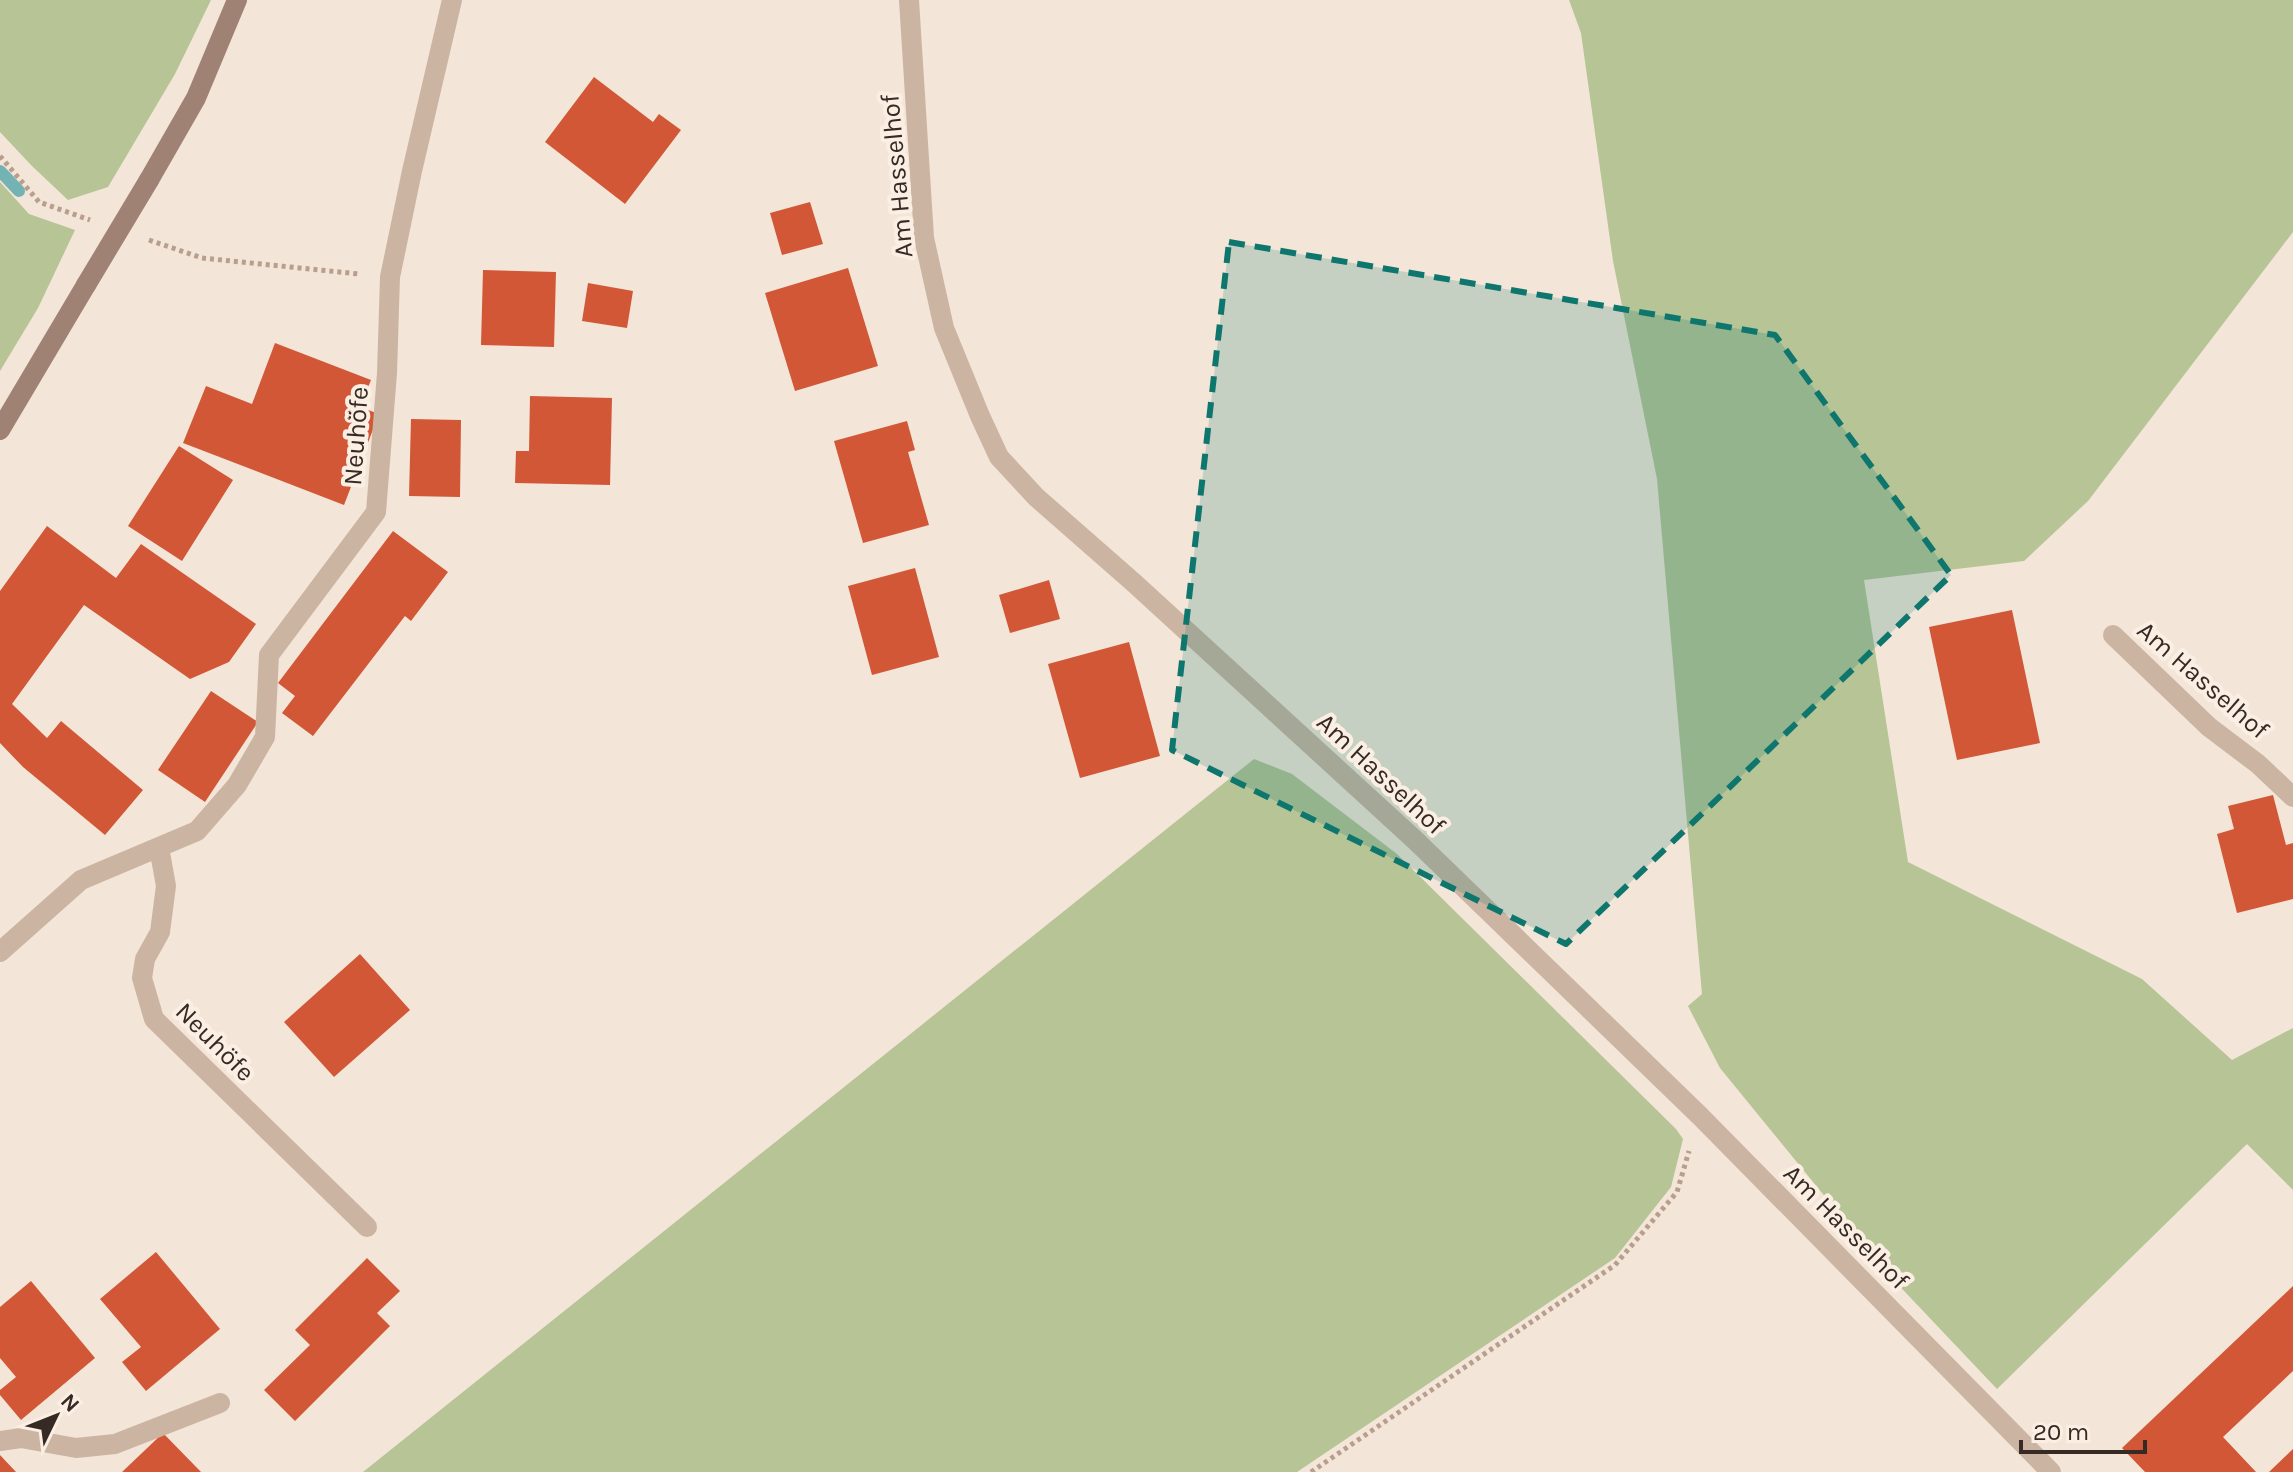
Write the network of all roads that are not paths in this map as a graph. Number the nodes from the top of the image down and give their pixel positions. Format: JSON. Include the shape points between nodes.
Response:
{"nodes":[{"id":1,"x":237,"y":0,"type":"edge"},
{"id":2,"x":452,"y":0,"type":"edge"},
{"id":3,"x":909,"y":0,"type":"edge"},
{"id":4,"x":0,"y":430,"type":"edge"},
{"id":5,"x":2113,"y":635,"type":"dead end"},
{"id":6,"x":2293,"y":797,"type":"edge"},
{"id":7,"x":159,"y":847,"type":"junction"},
{"id":8,"x":0,"y":952,"type":"edge"},
{"id":9,"x":367,"y":1227,"type":"dead end"},
{"id":10,"x":220,"y":1403,"type":"dead end"},
{"id":11,"x":0,"y":1441,"type":"edge"},
{"id":12,"x":2051,"y":1472,"type":"edge"}],
"edges":[{"from":1,"to":4,"type":"street","bridge":true,"via":[[196,98]]},
{"from":2,"to":7,"type":"street","name":"Neuhöfe","via":[[390,277],[376,512],[269,655],[265,737],[237,785],[197,831]]},
{"from":3,"to":12,"type":"street","name":"Am Hasselhof","via":[[924,238],[944,328],[999,457],[1036,497],[1415,840],[1700,1116]]},
{"from":5,"to":6,"type":"street","name":"Am Hasselhof","via":[[2209,727]]},
{"from":7,"to":8,"type":"street","name":"Neuhöfe","via":[[81,880]]},
{"from":7,"to":9,"type":"street","name":"Neuhöfe","via":[[166,886],[160,932],[145,959],[142,978],[154,1019]]},
{"from":10,"to":11,"type":"street","via":[[115,1444],[76,1448],[21,1438]]}]}
